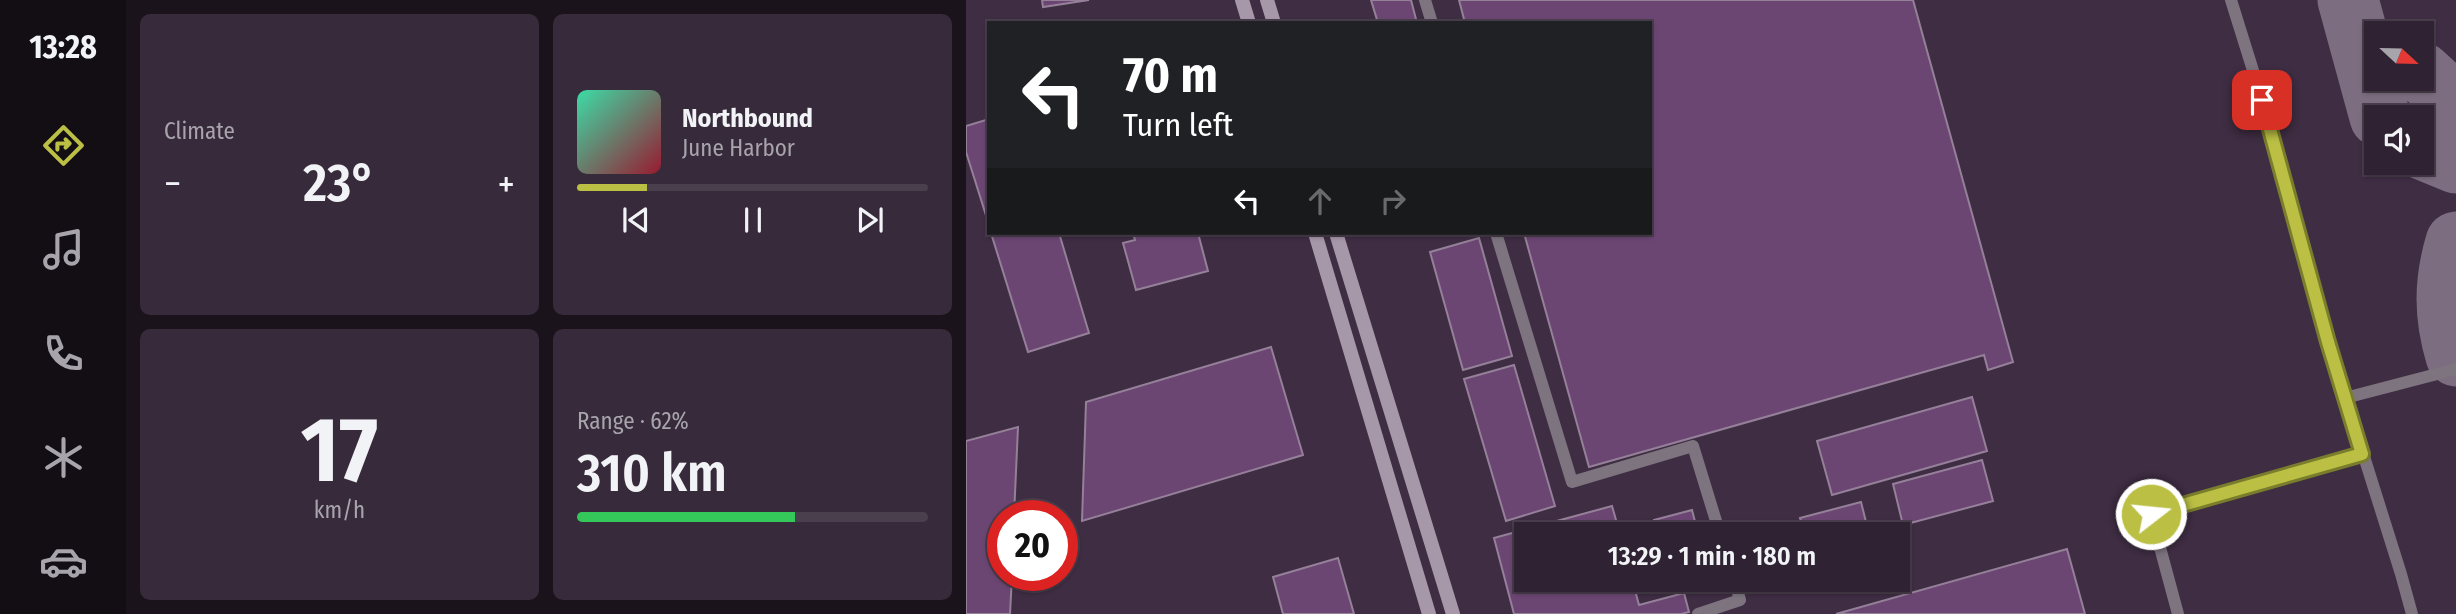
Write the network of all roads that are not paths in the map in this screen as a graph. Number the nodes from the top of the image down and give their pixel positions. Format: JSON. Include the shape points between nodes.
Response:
{"nodes":[{"id":1,"x":1242,"y":0,"type":"edge"},
{"id":2,"x":1267,"y":0,"type":"edge"},
{"id":3,"x":1425,"y":0,"type":"edge"},
{"id":4,"x":2231,"y":0,"type":"edge"},
{"id":5,"x":1248,"y":21,"type":"edge"},
{"id":6,"x":1273,"y":21,"type":"edge"},
{"id":7,"x":1431,"y":21,"type":"edge"},
{"id":8,"x":1316,"y":235,"type":"edge"},
{"id":9,"x":1337,"y":235,"type":"edge"},
{"id":10,"x":1497,"y":235,"type":"edge"},
{"id":11,"x":2456,"y":369,"type":"edge"},
{"id":12,"x":2345,"y":398,"type":"junction"},
{"id":13,"x":2362,"y":454,"type":"junction"},
{"id":14,"x":1716,"y":522,"type":"edge"},
{"id":15,"x":1738,"y":592,"type":"edge"},
{"id":16,"x":1429,"y":614,"type":"edge"},
{"id":17,"x":1453,"y":614,"type":"edge"},
{"id":18,"x":1698,"y":614,"type":"edge"},
{"id":19,"x":2178,"y":614,"type":"edge"},
{"id":20,"x":2412,"y":614,"type":"edge"}],
"edges":[{"from":1,"to":5,"type":"main road"},
{"from":2,"to":6,"type":"main road"},
{"from":3,"to":7,"type":"lane"},
{"from":4,"to":12,"type":"lane"},
{"from":8,"to":16,"type":"main road"},
{"from":9,"to":17,"type":"main road"},
{"from":10,"to":14,"type":"lane","via":[[1572,482],[1693,446]]},
{"from":11,"to":12,"type":"lane"},
{"from":12,"to":13,"type":"lane"},
{"from":13,"to":19,"type":"lane","via":[[2151,514]]},
{"from":13,"to":20,"type":"lane"},
{"from":15,"to":18,"type":"lane","via":[[1740,600]]}]}
